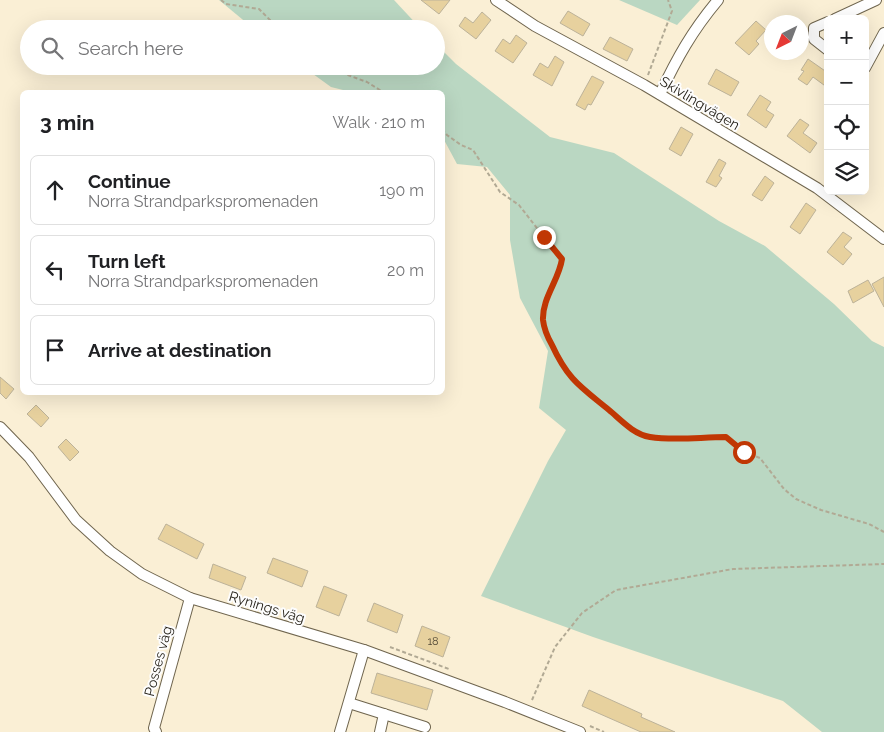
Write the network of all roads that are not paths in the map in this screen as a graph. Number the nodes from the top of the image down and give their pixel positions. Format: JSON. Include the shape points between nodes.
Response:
{"nodes":[{"id":1,"x":496,"y":0,"type":"edge"},
{"id":2,"x":718,"y":0,"type":"edge"},
{"id":3,"x":876,"y":0,"type":"edge"},
{"id":4,"x":844,"y":15,"type":"edge"},
{"id":5,"x":824,"y":24,"type":"edge"},
{"id":6,"x":884,"y":33,"type":"edge"},
{"id":7,"x":824,"y":47,"type":"edge"},
{"id":8,"x":869,"y":61,"type":"edge"},
{"id":9,"x":660,"y":94,"type":"junction"},
{"id":10,"x":884,"y":239,"type":"edge"},
{"id":11,"x":0,"y":427,"type":"edge"},
{"id":12,"x":190,"y":598,"type":"junction"},
{"id":13,"x":364,"y":650,"type":"junction"},
{"id":14,"x":349,"y":703,"type":"junction"},
{"id":15,"x":384,"y":714,"type":"junction"},
{"id":16,"x":425,"y":727,"type":"dead end"},
{"id":17,"x":583,"y":728,"type":"edge"},
{"id":18,"x":156,"y":732,"type":"edge"},
{"id":19,"x":340,"y":732,"type":"edge"},
{"id":20,"x":380,"y":732,"type":"edge"}],
"edges":[{"from":1,"to":9,"type":"street","name":"Skivlingvägen","via":[[535,26]]},
{"from":2,"to":9,"type":"street","via":[[678,55]]},
{"from":3,"to":4,"type":"street"},
{"from":5,"to":7,"type":"street","via":[[814,28],[814,40]]},
{"from":6,"to":8,"type":"street"},
{"from":9,"to":10,"type":"street","name":"Skivlingvägen","via":[[817,188]]},
{"from":11,"to":12,"type":"street","name":"Rynings väg","via":[[29,457],[76,520],[110,551],[142,574]]},
{"from":12,"to":13,"type":"street","name":"Rynings väg"},
{"from":12,"to":18,"type":"street","name":"Posses väg","via":[[154,728]]},
{"from":13,"to":14,"type":"street"},
{"from":13,"to":17,"type":"street","name":"Rynings väg"},
{"from":14,"to":15,"type":"street"},
{"from":14,"to":19,"type":"street"},
{"from":15,"to":16,"type":"street"},
{"from":15,"to":20,"type":"street"}]}
